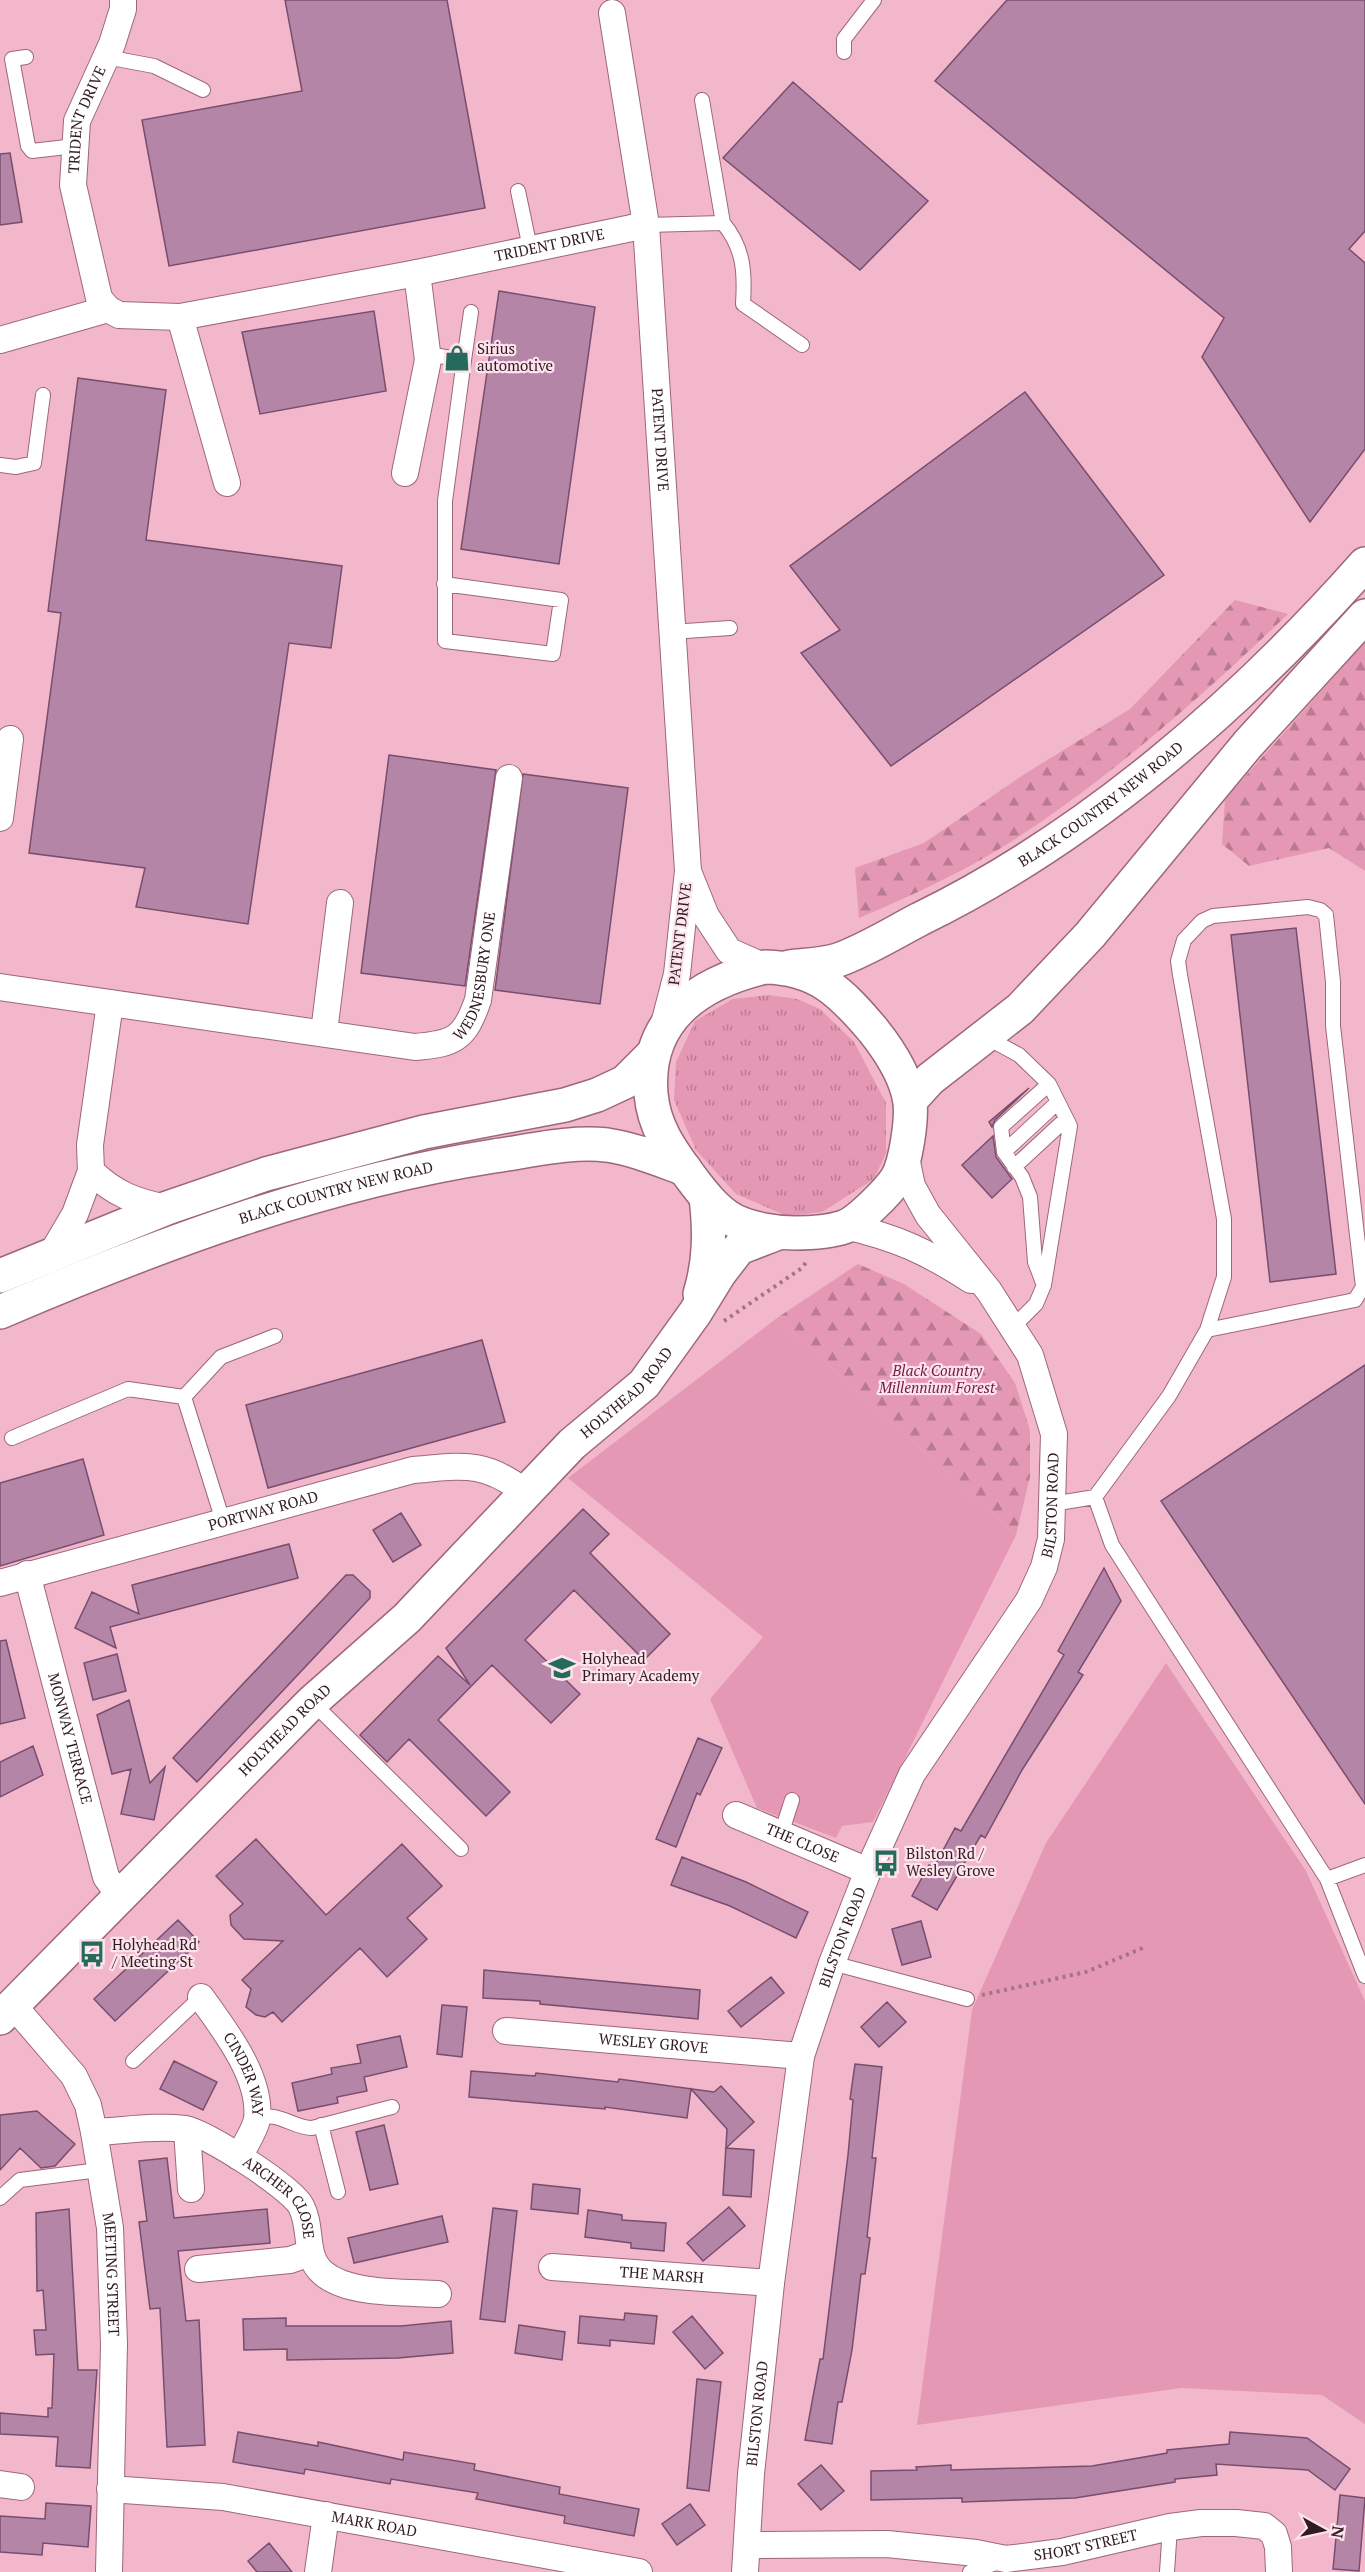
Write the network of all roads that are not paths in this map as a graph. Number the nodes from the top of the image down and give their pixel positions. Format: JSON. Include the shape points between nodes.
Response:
{"nodes":[{"id":1,"x":123,"y":0,"type":"edge"},
{"id":2,"x":874,"y":0,"type":"edge"},
{"id":3,"x":610,"y":4,"type":"edge"},
{"id":4,"x":844,"y":52,"type":"dead end"},
{"id":5,"x":26,"y":57,"type":"dead end"},
{"id":6,"x":106,"y":57,"type":"junction"},
{"id":7,"x":6,"y":59,"type":"edge"},
{"id":8,"x":203,"y":90,"type":"dead end"},
{"id":9,"x":702,"y":100,"type":"dead end"},
{"id":10,"x":75,"y":146,"type":"junction"},
{"id":11,"x":518,"y":191,"type":"dead end"},
{"id":12,"x":723,"y":223,"type":"junction"},
{"id":13,"x":646,"y":225,"type":"junction"},
{"id":14,"x":530,"y":248,"type":"junction"},
{"id":15,"x":417,"y":273,"type":"junction"},
{"id":16,"x":108,"y":309,"type":"junction"},
{"id":17,"x":471,"y":312,"type":"dead end"},
{"id":18,"x":180,"y":317,"type":"junction"},
{"id":19,"x":0,"y":340,"type":"edge"},
{"id":20,"x":802,"y":345,"type":"dead end"},
{"id":21,"x":427,"y":354,"type":"junction"},
{"id":22,"x":464,"y":360,"type":"junction"},
{"id":23,"x":43,"y":395,"type":"dead end"},
{"id":24,"x":0,"y":465,"type":"edge"},
{"id":25,"x":405,"y":473,"type":"dead end"},
{"id":26,"x":227,"y":483,"type":"dead end"},
{"id":27,"x":1365,"y":564,"type":"edge"},
{"id":28,"x":444,"y":584,"type":"junction"},
{"id":29,"x":1365,"y":616,"type":"edge"},
{"id":30,"x":730,"y":628,"type":"dead end"},
{"id":31,"x":671,"y":632,"type":"junction"},
{"id":32,"x":10,"y":740,"type":"dead end"},
{"id":33,"x":509,"y":778,"type":"dead end"},
{"id":34,"x":0,"y":818,"type":"edge"},
{"id":35,"x":688,"y":871,"type":"junction"},
{"id":36,"x":340,"y":903,"type":"dead end"},
{"id":37,"x":776,"y":968,"type":"junction"},
{"id":38,"x":0,"y":987,"type":"edge"},
{"id":39,"x":110,"y":1003,"type":"junction"},
{"id":40,"x":324,"y":1032,"type":"junction"},
{"id":41,"x":982,"y":1035,"type":"junction"},
{"id":42,"x":657,"y":1043,"type":"junction"},
{"id":43,"x":1049,"y":1084,"type":"junction"},
{"id":44,"x":910,"y":1101,"type":"junction"},
{"id":45,"x":1058,"y":1102,"type":"junction"},
{"id":46,"x":1066,"y":1119,"type":"junction"},
{"id":47,"x":905,"y":1149,"type":"junction"},
{"id":48,"x":1004,"y":1152,"type":"junction"},
{"id":49,"x":1014,"y":1167,"type":"junction"},
{"id":50,"x":685,"y":1169,"type":"junction"},
{"id":51,"x":91,"y":1171,"type":"junction"},
{"id":52,"x":706,"y":1197,"type":"junction"},
{"id":53,"x":167,"y":1208,"type":"junction"},
{"id":54,"x":838,"y":1228,"type":"junction"},
{"id":55,"x":778,"y":1233,"type":"junction"},
{"id":56,"x":52,"y":1253,"type":"junction"},
{"id":57,"x":0,"y":1276,"type":"edge"},
{"id":58,"x":1044,"y":1286,"type":"junction"},
{"id":59,"x":989,"y":1291,"type":"junction"},
{"id":60,"x":0,"y":1312,"type":"edge"},
{"id":61,"x":696,"y":1326,"type":"junction"},
{"id":62,"x":1012,"y":1328,"type":"junction"},
{"id":63,"x":1207,"y":1330,"type":"junction"},
{"id":64,"x":275,"y":1336,"type":"dead end"},
{"id":65,"x":184,"y":1397,"type":"junction"},
{"id":66,"x":12,"y":1438,"type":"dead end"},
{"id":67,"x":525,"y":1492,"type":"junction"},
{"id":68,"x":1095,"y":1497,"type":"junction"},
{"id":69,"x":1053,"y":1504,"type":"junction"},
{"id":70,"x":223,"y":1521,"type":"junction"},
{"id":71,"x":27,"y":1574,"type":"junction"},
{"id":72,"x":0,"y":1583,"type":"edge"},
{"id":73,"x":312,"y":1701,"type":"junction"},
{"id":74,"x":792,"y":1800,"type":"dead end"},
{"id":75,"x":736,"y":1815,"type":"dead end"},
{"id":76,"x":781,"y":1834,"type":"junction"},
{"id":77,"x":461,"y":1849,"type":"dead end"},
{"id":78,"x":1365,"y":1865,"type":"edge"},
{"id":79,"x":868,"y":1871,"type":"junction"},
{"id":80,"x":1328,"y":1879,"type":"junction"},
{"id":81,"x":121,"y":1898,"type":"junction"},
{"id":82,"x":832,"y":1963,"type":"junction"},
{"id":83,"x":1365,"y":1976,"type":"edge"},
{"id":84,"x":201,"y":1997,"type":"joint"},
{"id":85,"x":967,"y":1999,"type":"road end"},
{"id":86,"x":7,"y":2011,"type":"edge"},
{"id":87,"x":506,"y":2031,"type":"dead end"},
{"id":88,"x":801,"y":2056,"type":"junction"},
{"id":89,"x":133,"y":2061,"type":"dead end"},
{"id":90,"x":392,"y":2107,"type":"dead end"},
{"id":91,"x":257,"y":2120,"type":"junction"},
{"id":92,"x":321,"y":2125,"type":"junction"},
{"id":93,"x":187,"y":2130,"type":"junction"},
{"id":94,"x":94,"y":2132,"type":"junction"},
{"id":95,"x":239,"y":2157,"type":"junction"},
{"id":96,"x":99,"y":2170,"type":"junction"},
{"id":97,"x":191,"y":2189,"type":"dead end"},
{"id":98,"x":338,"y":2192,"type":"dead end"},
{"id":99,"x":0,"y":2198,"type":"edge"},
{"id":100,"x":310,"y":2253,"type":"junction"},
{"id":101,"x":552,"y":2267,"type":"dead end"},
{"id":102,"x":198,"y":2269,"type":"dead end"},
{"id":103,"x":771,"y":2283,"type":"junction"},
{"id":104,"x":438,"y":2294,"type":"dead end"},
{"id":105,"x":110,"y":2489,"type":"junction"},
{"id":106,"x":326,"y":2515,"type":"junction"},
{"id":107,"x":1170,"y":2527,"type":"junction"},
{"id":108,"x":748,"y":2545,"type":"junction"},
{"id":109,"x":1006,"y":2559,"type":"junction"},
{"id":110,"x":109,"y":2572,"type":"edge"},
{"id":111,"x":318,"y":2572,"type":"edge"},
{"id":112,"x":639,"y":2572,"type":"edge"},
{"id":113,"x":745,"y":2572,"type":"edge"},
{"id":114,"x":970,"y":2572,"type":"edge"},
{"id":115,"x":1167,"y":2572,"type":"edge"},
{"id":116,"x":1279,"y":2572,"type":"edge"}],
"edges":[{"from":1,"to":6,"type":"street","name":"TRIDENT DRIVE"},
{"from":2,"to":4,"type":"lane","via":[[844,39]]},
{"from":3,"to":13,"type":"street","name":"PATENT DRIVE"},
{"from":5,"to":7,"type":"lane"},
{"from":6,"to":8,"type":"lane","via":[[154,66]]},
{"from":6,"to":10,"type":"street","name":"TRIDENT DRIVE","via":[[77,122]]},
{"from":7,"to":10,"type":"lane","via":[[28,146],[32,151]]},
{"from":9,"to":12,"type":"lane"},
{"from":10,"to":16,"type":"street","name":"TRIDENT DRIVE","via":[[73,185],[99,298]]},
{"from":11,"to":14,"type":"lane"},
{"from":12,"to":13,"type":"lane"},
{"from":12,"to":20,"type":"lane","via":[[735,237],[745,270],[743,304]]},
{"from":13,"to":14,"type":"street","name":"TRIDENT DRIVE"},
{"from":13,"to":31,"type":"street","name":"PATENT DRIVE"},
{"from":14,"to":15,"type":"street","name":"TRIDENT DRIVE"},
{"from":15,"to":18,"type":"street","name":"TRIDENT DRIVE"},
{"from":15,"to":21,"type":"street"},
{"from":16,"to":18,"type":"street","name":"TRIDENT DRIVE","via":[[119,315]]},
{"from":16,"to":19,"type":"street","name":"TRIDENT DRIVE"},
{"from":17,"to":22,"type":"lane"},
{"from":18,"to":26,"type":"street"},
{"from":21,"to":22,"type":"lane"},
{"from":21,"to":25,"type":"street"},
{"from":22,"to":28,"type":"lane","via":[[445,501]]},
{"from":23,"to":24,"type":"lane","via":[[34,463]]},
{"from":27,"to":37,"type":"main road","name":"BLACK COUNTRY NEW ROAD","via":[[1312,624],[1258,676],[1122,793],[1053,843],[954,902],[837,960]]},
{"from":28,"to":28,"type":"lane","via":[[445,641],[553,654],[561,600]]},
{"from":29,"to":41,"type":"main road","via":[[1248,744],[1090,935],[1020,1008]]},
{"from":30,"to":31,"type":"lane"},
{"from":31,"to":35,"type":"street","name":"PATENT DRIVE"},
{"from":32,"to":34,"type":"street"},
{"from":33,"to":40,"type":"street","name":"WEDNESBURY ONE","via":[[478,1000],[471,1021],[460,1036],[443,1045],[416,1047]]},
{"from":35,"to":37,"type":"street","name":"PATENT DRIVE","via":[[706,916],[729,951]]},
{"from":35,"to":42,"type":"street","name":"PATENT DRIVE","via":[[677,974]]},
{"from":36,"to":40,"type":"street"},
{"from":37,"to":42,"type":"main road","name":"BLACK COUNTRY NEW ROAD","via":[[734,974],[704,989],[682,1006]]},
{"from":37,"to":44,"type":"main road","via":[[829,984],[847,998],[897,1065]]},
{"from":38,"to":39,"type":"street","name":"WEDNESBURY ONE"},
{"from":39,"to":40,"type":"street","name":"WEDNESBURY ONE"},
{"from":39,"to":51,"type":"street","via":[[90,1144]]},
{"from":41,"to":43,"type":"lane","via":[[1019,1055]]},
{"from":41,"to":44,"type":"main road"},
{"from":42,"to":50,"type":"main road","via":[[650,1076],[657,1126]]},
{"from":42,"to":53,"type":"main road","via":[[624,1082],[565,1106],[424,1132],[266,1174]]},
{"from":43,"to":45,"type":"lane"},
{"from":43,"to":48,"type":"lane","via":[[1001,1127]]},
{"from":44,"to":47,"type":"main road"},
{"from":45,"to":46,"type":"lane"},
{"from":45,"to":48,"type":"lane"},
{"from":46,"to":49,"type":"lane"},
{"from":46,"to":58,"type":"lane","via":[[1070,1126],[1068,1148]]},
{"from":47,"to":54,"type":"main road","via":[[897,1177],[863,1214]]},
{"from":47,"to":59,"type":"street","name":"BILSTON ROAD","via":[[918,1198]]},
{"from":48,"to":49,"type":"lane"},
{"from":49,"to":58,"type":"lane","via":[[1030,1197],[1035,1262]]},
{"from":50,"to":52,"type":"main road"},
{"from":50,"to":60,"type":"main road","name":"BLACK COUNTRY NEW ROAD","via":[[606,1145],[555,1147],[432,1166],[294,1202],[193,1234]]},
{"from":51,"to":53,"type":"street","via":[[123,1197]]},
{"from":51,"to":56,"type":"street","via":[[75,1214]]},
{"from":52,"to":55,"type":"main road","via":[[733,1220]]},
{"from":52,"to":61,"type":"main road","via":[[711,1232]]},
{"from":53,"to":56,"type":"main road"},
{"from":54,"to":55,"type":"main road"},
{"from":54,"to":59,"type":"street","name":"BILSTON ROAD","via":[[881,1234],[928,1252]]},
{"from":55,"to":61,"type":"main road","name":"HOLYHEAD ROAD","via":[[739,1248],[719,1274]]},
{"from":56,"to":57,"type":"main road"},
{"from":58,"to":62,"type":"lane","via":[[1036,1304]]},
{"from":59,"to":62,"type":"street","name":"BILSTON ROAD"},
{"from":61,"to":67,"type":"main road","name":"HOLYHEAD ROAD","via":[[630,1372],[572,1444]]},
{"from":62,"to":69,"type":"street","name":"BILSTON ROAD","via":[[1030,1355],[1054,1434]]},
{"from":63,"to":63,"type":"lane","via":[[1355,1300],[1363,1287],[1334,1035],[1331,947],[1326,915],[1320,910],[1293,908],[1213,916],[1193,929],[1181,948],[1180,975],[1210,1127],[1226,1239],[1224,1277]]},
{"from":63,"to":68,"type":"lane","via":[[1169,1396]]},
{"from":64,"to":65,"type":"lane","via":[[221,1357]]},
{"from":65,"to":66,"type":"lane","via":[[128,1389]]},
{"from":65,"to":70,"type":"lane"},
{"from":67,"to":70,"type":"street","name":"PORTWAY ROAD","via":[[502,1475],[483,1469],[459,1466],[413,1470]]},
{"from":67,"to":73,"type":"main road","name":"HOLYHEAD ROAD","via":[[407,1618]]},
{"from":68,"to":69,"type":"lane"},
{"from":68,"to":80,"type":"lane","via":[[1112,1545]]},
{"from":69,"to":79,"type":"street","name":"BILSTON ROAD","via":[[1044,1567],[1029,1600],[912,1774]]},
{"from":70,"to":71,"type":"street","name":"PORTWAY ROAD"},
{"from":71,"to":72,"type":"street","name":"PORTWAY ROAD"},
{"from":71,"to":81,"type":"street","name":"MONWAY TERRACE","via":[[106,1877]]},
{"from":73,"to":77,"type":"lane"},
{"from":73,"to":81,"type":"main road","name":"HOLYHEAD ROAD"},
{"from":74,"to":76,"type":"lane"},
{"from":75,"to":76,"type":"street","name":"THE CLOSE"},
{"from":76,"to":79,"type":"street","name":"THE CLOSE"},
{"from":78,"to":80,"type":"lane"},
{"from":79,"to":82,"type":"street","name":"BILSTON ROAD"},
{"from":80,"to":83,"type":"lane"},
{"from":81,"to":86,"type":"main road","name":"HOLYHEAD ROAD"},
{"from":82,"to":85,"type":"lane"},
{"from":82,"to":88,"type":"street","name":"BILSTON ROAD"},
{"from":84,"to":89,"type":"lane"},
{"from":84,"to":91,"type":"street","name":"CINDER WAY","via":[[239,2049],[256,2100]]},
{"from":86,"to":94,"type":"street","name":"MEETING STREET","via":[[74,2076],[88,2105]]},
{"from":87,"to":88,"type":"street","name":"WESLEY GROVE"},
{"from":88,"to":103,"type":"street","name":"BILSTON ROAD"},
{"from":90,"to":92,"type":"lane"},
{"from":91,"to":92,"type":"lane","via":[[265,2115],[303,2128]]},
{"from":91,"to":95,"type":"street","name":"CINDER WAY"},
{"from":92,"to":98,"type":"lane"},
{"from":93,"to":94,"type":"street","name":"ARCHER CLOSE"},
{"from":93,"to":95,"type":"street","name":"ARCHER CLOSE"},
{"from":93,"to":97,"type":"street"},
{"from":94,"to":96,"type":"street","name":"MEETING STREET"},
{"from":95,"to":100,"type":"street","name":"ARCHER CLOSE","via":[[282,2185],[300,2203],[309,2222]]},
{"from":96,"to":99,"type":"lane","via":[[20,2180]]},
{"from":96,"to":105,"type":"street","name":"MEETING STREET","via":[[110,2228]]},
{"from":100,"to":102,"type":"street","via":[[290,2260]]},
{"from":100,"to":104,"type":"street","name":"ARCHER CLOSE","via":[[323,2274],[343,2283],[367,2289]]},
{"from":101,"to":103,"type":"street","name":"THE MARSH"},
{"from":103,"to":108,"type":"street","name":"BILSTON ROAD","via":[[751,2475]]},
{"from":105,"to":106,"type":"street","name":"MARK ROAD","via":[[223,2497]]},
{"from":105,"to":110,"type":"street","name":"MEETING STREET"},
{"from":106,"to":111,"type":"street"},
{"from":106,"to":112,"type":"street","name":"MARK ROAD"},
{"from":107,"to":109,"type":"street","name":"SHORT STREET","via":[[1062,2552]]},
{"from":107,"to":115,"type":"lane"},
{"from":107,"to":116,"type":"street","name":"SHORT STREET","via":[[1201,2523],[1264,2526],[1274,2534]]},
{"from":108,"to":109,"type":"street","name":"SHORT STREET","via":[[887,2544]]},
{"from":108,"to":113,"type":"street","name":"BILSTON ROAD"},
{"from":109,"to":114,"type":"lane"}]}
